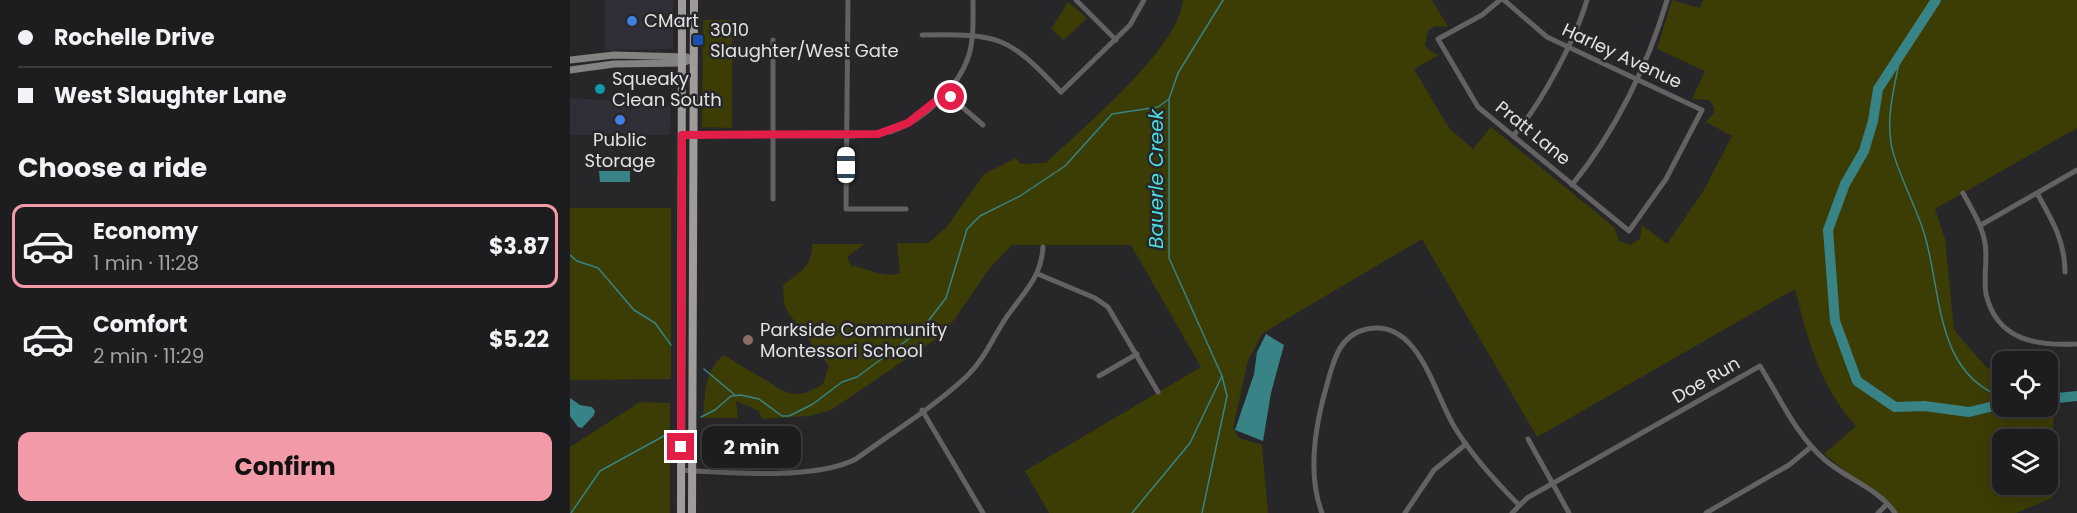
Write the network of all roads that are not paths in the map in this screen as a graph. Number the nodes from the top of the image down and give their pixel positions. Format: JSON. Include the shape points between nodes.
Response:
{"nodes":[{"id":1,"x":682,"y":0,"type":"edge"},
{"id":2,"x":694,"y":0,"type":"edge"},
{"id":3,"x":848,"y":0,"type":"edge"},
{"id":4,"x":973,"y":0,"type":"edge"},
{"id":5,"x":1076,"y":0,"type":"edge"},
{"id":6,"x":1144,"y":0,"type":"edge"},
{"id":7,"x":1502,"y":0,"type":"edge"},
{"id":8,"x":1587,"y":0,"type":"edge"},
{"id":9,"x":1667,"y":0,"type":"edge"},
{"id":10,"x":973,"y":34,"type":"junction"},
{"id":11,"x":922,"y":35,"type":"dead end"},
{"id":12,"x":773,"y":40,"type":"dead end"},
{"id":13,"x":1116,"y":40,"type":"junction"},
{"id":14,"x":1567,"y":46,"type":"junction"},
{"id":15,"x":682,"y":59,"type":"junction"},
{"id":16,"x":693,"y":59,"type":"junction"},
{"id":17,"x":570,"y":60,"type":"edge"},
{"id":18,"x":570,"y":70,"type":"edge"},
{"id":19,"x":1635,"y":79,"type":"junction"},
{"id":20,"x":946,"y":93,"type":"junction"},
{"id":21,"x":984,"y":125,"type":"dead end"},
{"id":22,"x":682,"y":135,"type":"junction"},
{"id":23,"x":693,"y":135,"type":"junction"},
{"id":24,"x":773,"y":135,"type":"junction"},
{"id":25,"x":846,"y":136,"type":"junction"},
{"id":26,"x":1513,"y":136,"type":"junction"},
{"id":27,"x":2077,"y":170,"type":"edge"},
{"id":28,"x":1572,"y":185,"type":"junction"},
{"id":29,"x":1963,"y":193,"type":"dead end"},
{"id":30,"x":2037,"y":193,"type":"junction"},
{"id":31,"x":773,"y":199,"type":"dead end"},
{"id":32,"x":906,"y":209,"type":"dead end"},
{"id":33,"x":1981,"y":225,"type":"junction"},
{"id":34,"x":1629,"y":231,"type":"joint"},
{"id":35,"x":1043,"y":247,"type":"dead end"},
{"id":36,"x":2065,"y":272,"type":"dead end"},
{"id":37,"x":1038,"y":274,"type":"junction"},
{"id":38,"x":682,"y":311,"type":"junction"},
{"id":39,"x":693,"y":311,"type":"junction"},
{"id":40,"x":2077,"y":344,"type":"edge"},
{"id":41,"x":1137,"y":354,"type":"junction"},
{"id":42,"x":1099,"y":376,"type":"dead end"},
{"id":43,"x":1158,"y":392,"type":"dead end"},
{"id":44,"x":922,"y":410,"type":"junction"},
{"id":45,"x":1528,"y":439,"type":"dead end"},
{"id":46,"x":1466,"y":444,"type":"junction"},
{"id":47,"x":1811,"y":447,"type":"junction"},
{"id":48,"x":681,"y":470,"type":"junction"},
{"id":49,"x":692,"y":471,"type":"junction"},
{"id":50,"x":1552,"y":485,"type":"junction"},
{"id":51,"x":1887,"y":504,"type":"junction"},
{"id":52,"x":1519,"y":505,"type":"junction"},
{"id":53,"x":980,"y":512,"type":"edge"},
{"id":54,"x":681,"y":513,"type":"edge"},
{"id":55,"x":692,"y":513,"type":"edge"},
{"id":56,"x":1322,"y":513,"type":"edge"},
{"id":57,"x":1405,"y":513,"type":"edge"},
{"id":58,"x":1512,"y":513,"type":"edge"},
{"id":59,"x":1569,"y":513,"type":"edge"},
{"id":60,"x":1706,"y":513,"type":"edge"},
{"id":61,"x":1878,"y":513,"type":"edge"},
{"id":62,"x":1895,"y":513,"type":"edge"}],
"edges":[{"from":1,"to":15,"type":"main road"},
{"from":2,"to":16,"type":"main road"},
{"from":3,"to":25,"type":"street"},
{"from":4,"to":10,"type":"street"},
{"from":5,"to":13,"type":"street"},
{"from":6,"to":13,"type":"street","via":[[1130,26]]},
{"from":7,"to":14,"type":"street","name":"Harley Avenue","via":[[1536,29]]},
{"from":7,"to":26,"type":"street","name":"Pratt Lane","via":[[1438,39],[1475,103]]},
{"from":8,"to":14,"type":"street"},
{"from":9,"to":19,"type":"street","via":[[1658,32]]},
{"from":10,"to":11,"type":"street"},
{"from":10,"to":13,"type":"street","via":[[1000,40],[1018,50],[1061,92]]},
{"from":10,"to":20,"type":"street","via":[[965,64]]},
{"from":12,"to":24,"type":"street"},
{"from":14,"to":19,"type":"street","name":"Harley Avenue"},
{"from":14,"to":26,"type":"street","via":[[1533,110]]},
{"from":15,"to":16,"type":"main road"},
{"from":15,"to":17,"type":"main road","via":[[614,55]]},
{"from":15,"to":18,"type":"main road"},
{"from":15,"to":22,"type":"main road"},
{"from":16,"to":23,"type":"main road"},
{"from":19,"to":28,"type":"street","via":[[1600,146]]},
{"from":19,"to":34,"type":"street","name":"Harley Avenue","via":[[1702,110],[1666,179]]},
{"from":20,"to":21,"type":"street"},
{"from":20,"to":25,"type":"street","via":[[900,128]]},
{"from":22,"to":23,"type":"street"},
{"from":22,"to":38,"type":"main road"},
{"from":23,"to":24,"type":"street"},
{"from":23,"to":39,"type":"main road"},
{"from":24,"to":25,"type":"street"},
{"from":24,"to":31,"type":"street"},
{"from":25,"to":32,"type":"street","via":[[846,209]]},
{"from":26,"to":28,"type":"street","name":"Pratt Lane"},
{"from":27,"to":30,"type":"street"},
{"from":28,"to":34,"type":"street","name":"Pratt Lane"},
{"from":29,"to":33,"type":"street"},
{"from":30,"to":33,"type":"street"},
{"from":30,"to":36,"type":"street","via":[[2059,234]]},
{"from":33,"to":40,"type":"street","via":[[1986,249],[1986,293],[2002,323],[2038,344]]},
{"from":35,"to":37,"type":"street"},
{"from":37,"to":41,"type":"street","via":[[1103,303]]},
{"from":37,"to":44,"type":"street","via":[[967,376]]},
{"from":38,"to":39,"type":"main road"},
{"from":38,"to":48,"type":"main road"},
{"from":39,"to":49,"type":"main road"},
{"from":41,"to":42,"type":"street"},
{"from":41,"to":43,"type":"street"},
{"from":44,"to":49,"type":"street","via":[[841,467],[804,472]]},
{"from":44,"to":53,"type":"street"},
{"from":45,"to":50,"type":"street"},
{"from":46,"to":52,"type":"street"},
{"from":46,"to":56,"type":"street","via":[[1410,342],[1393,330],[1378,327],[1359,331],[1341,345],[1322,404],[1313,480]]},
{"from":46,"to":57,"type":"street","via":[[1434,470]]},
{"from":47,"to":50,"type":"street","name":"Doe Run","via":[[1760,366]]},
{"from":47,"to":51,"type":"street","name":"Doe Run"},
{"from":47,"to":60,"type":"street","via":[[1789,465]]},
{"from":48,"to":49,"type":"street"},
{"from":48,"to":54,"type":"main road"},
{"from":49,"to":55,"type":"main road"},
{"from":50,"to":52,"type":"street"},
{"from":50,"to":59,"type":"street"},
{"from":51,"to":61,"type":"street"},
{"from":51,"to":62,"type":"street","name":"Doe Run"},
{"from":52,"to":58,"type":"street"}]}
